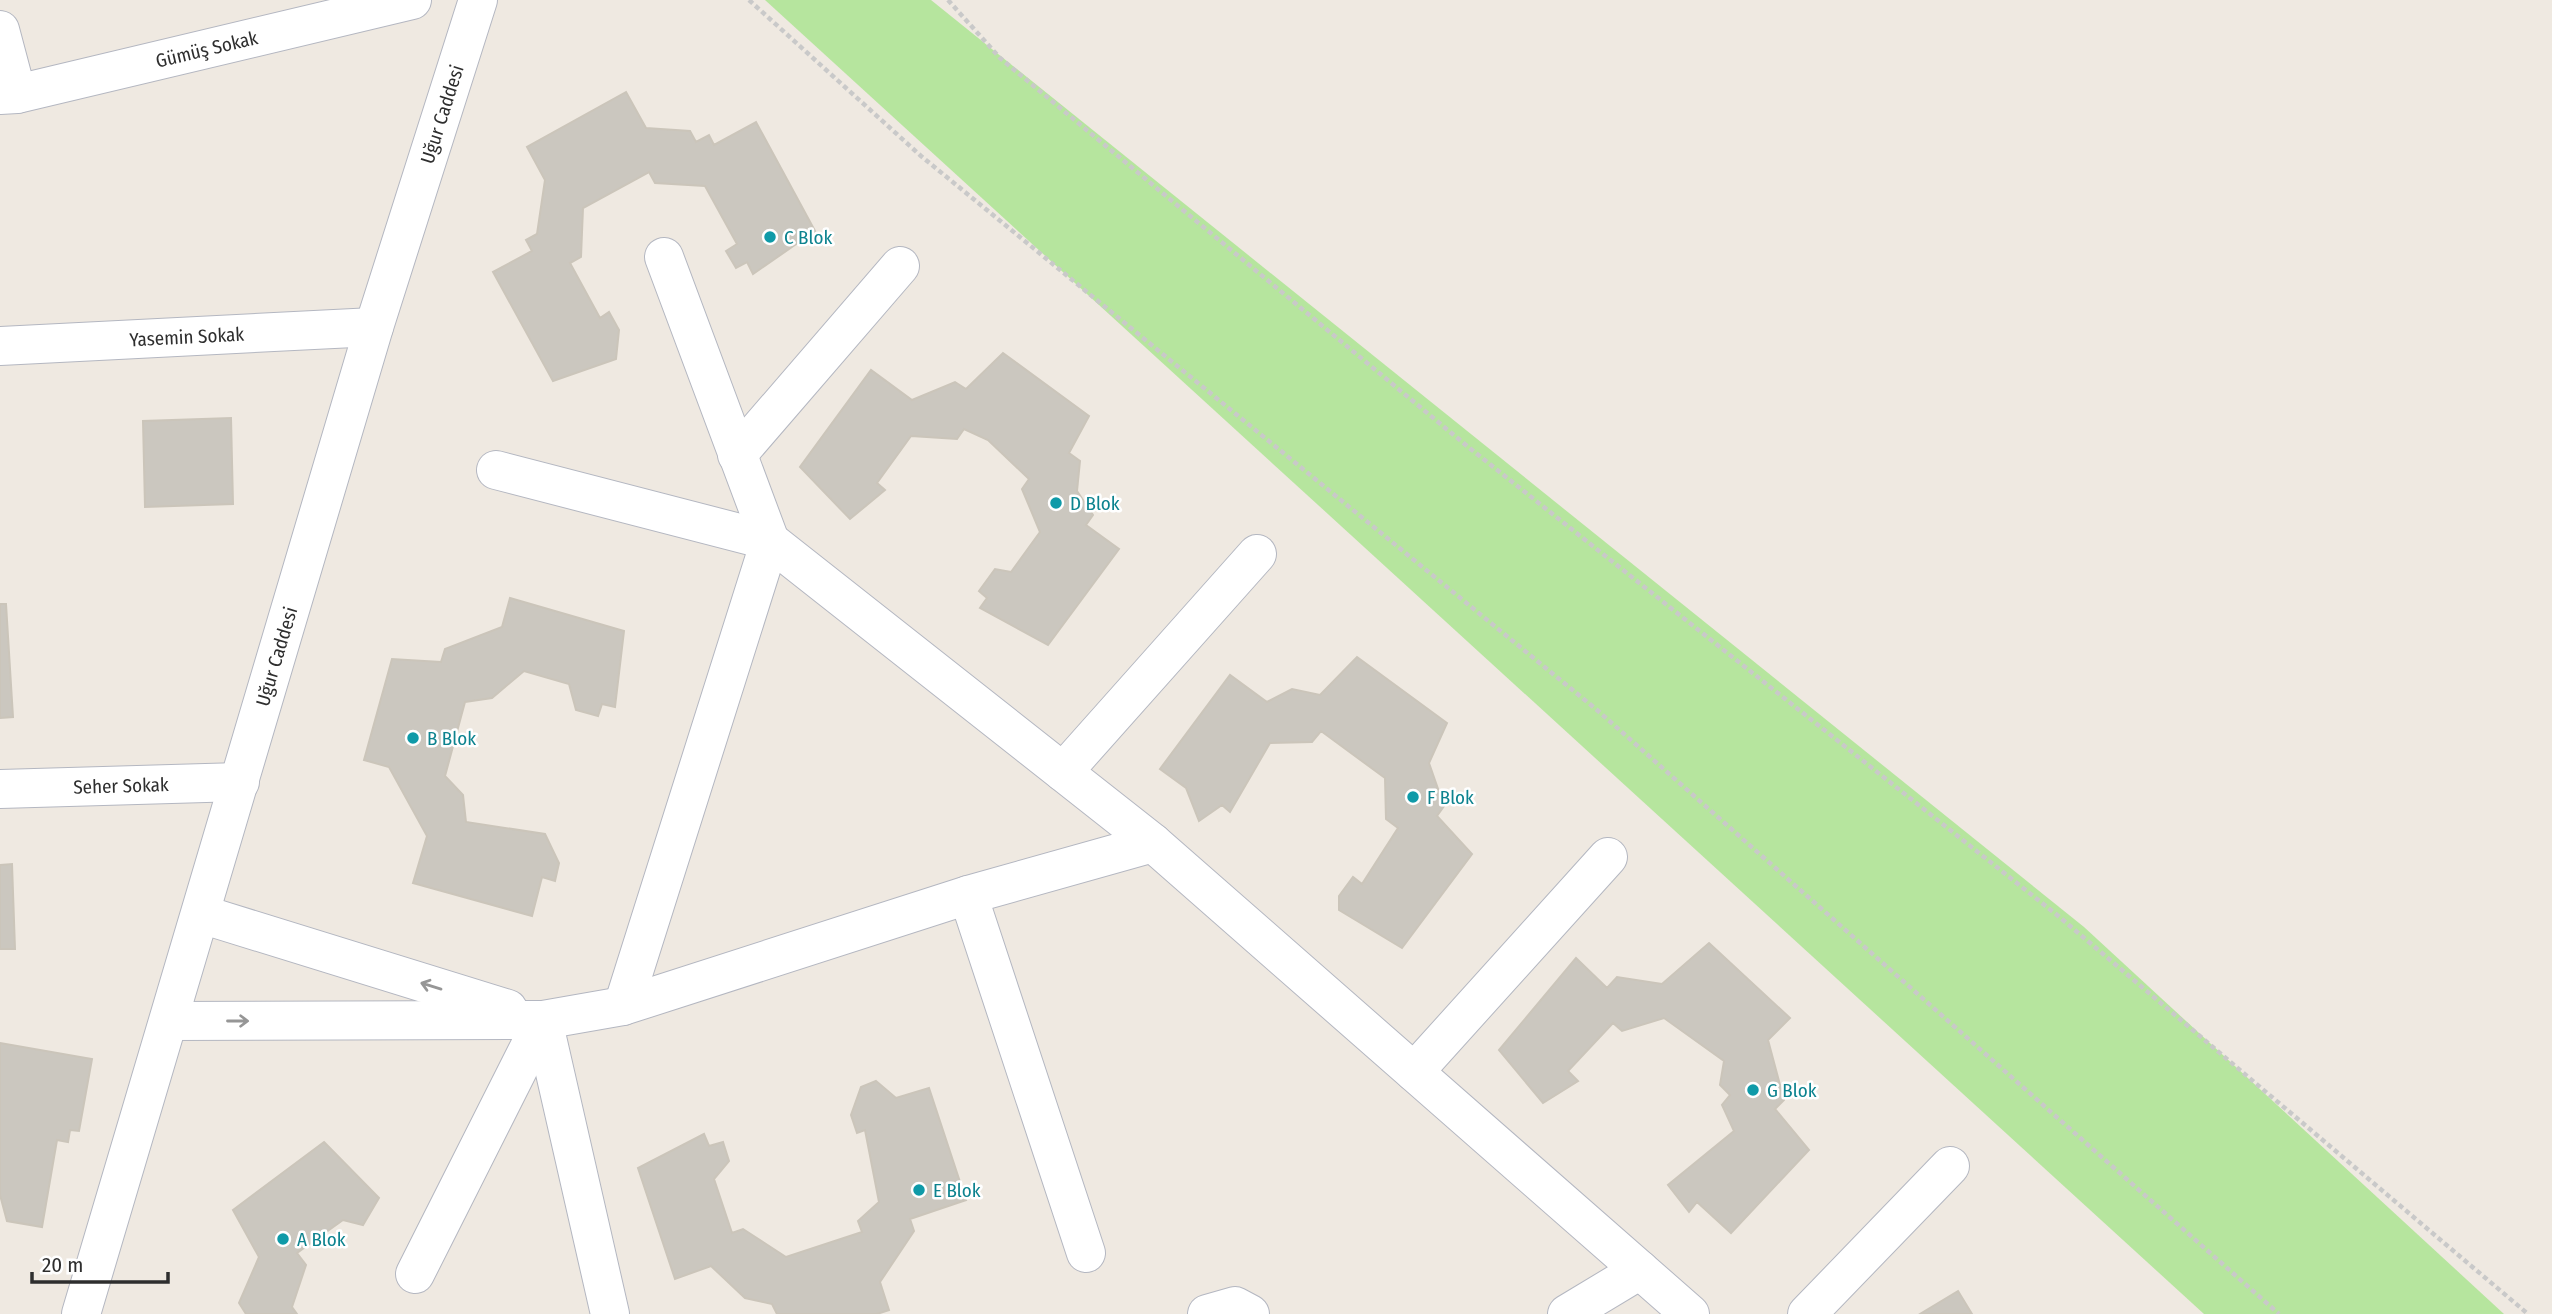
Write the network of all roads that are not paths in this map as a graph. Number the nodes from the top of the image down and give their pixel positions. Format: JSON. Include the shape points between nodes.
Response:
{"nodes":[{"id":1,"x":412,"y":0,"type":"edge"},
{"id":2,"x":478,"y":0,"type":"edge"},
{"id":3,"x":0,"y":30,"type":"edge"},
{"id":4,"x":9,"y":95,"type":"edge"},
{"id":5,"x":664,"y":257,"type":"dead end"},
{"id":6,"x":900,"y":266,"type":"dead end"},
{"id":7,"x":374,"y":327,"type":"junction"},
{"id":8,"x":0,"y":346,"type":"edge"},
{"id":9,"x":737,"y":455,"type":"junction"},
{"id":10,"x":496,"y":470,"type":"dead end"},
{"id":11,"x":770,"y":541,"type":"junction"},
{"id":12,"x":1257,"y":554,"type":"dead end"},
{"id":13,"x":1063,"y":772,"type":"junction"},
{"id":14,"x":240,"y":782,"type":"junction"},
{"id":15,"x":0,"y":789,"type":"edge"},
{"id":16,"x":1153,"y":844,"type":"junction"},
{"id":17,"x":1608,"y":857,"type":"dead end"},
{"id":18,"x":968,"y":895,"type":"junction"},
{"id":19,"x":201,"y":914,"type":"junction"},
{"id":20,"x":622,"y":1006,"type":"junction"},
{"id":21,"x":543,"y":1020,"type":"junction"},
{"id":22,"x":169,"y":1021,"type":"junction"},
{"id":23,"x":1414,"y":1072,"type":"junction"},
{"id":24,"x":1950,"y":1166,"type":"dead end"},
{"id":25,"x":1086,"y":1253,"type":"dead end"},
{"id":26,"x":1640,"y":1270,"type":"junction"},
{"id":27,"x":415,"y":1274,"type":"dead end"},
{"id":28,"x":81,"y":1314,"type":"edge"},
{"id":29,"x":610,"y":1314,"type":"edge"},
{"id":30,"x":1207,"y":1314,"type":"edge"},
{"id":31,"x":1250,"y":1314,"type":"edge"},
{"id":32,"x":1567,"y":1314,"type":"edge"},
{"id":33,"x":1690,"y":1314,"type":"edge"},
{"id":34,"x":1807,"y":1314,"type":"edge"}],
"edges":[{"from":1,"to":4,"type":"street","name":"Gümüş Sokak"},
{"from":2,"to":7,"type":"street","name":"Uğur Caddesi"},
{"from":3,"to":4,"type":"street"},
{"from":5,"to":9,"type":"street"},
{"from":6,"to":9,"type":"street"},
{"from":7,"to":8,"type":"street","name":"Yasemin Sokak"},
{"from":7,"to":14,"type":"street","name":"Uğur Caddesi"},
{"from":9,"to":11,"type":"street"},
{"from":10,"to":11,"type":"street"},
{"from":11,"to":13,"type":"street"},
{"from":11,"to":20,"type":"street"},
{"from":12,"to":13,"type":"street"},
{"from":13,"to":16,"type":"street"},
{"from":14,"to":15,"type":"street","name":"Seher Sokak"},
{"from":14,"to":19,"type":"street","name":"Uğur Caddesi"},
{"from":16,"to":18,"type":"street"},
{"from":16,"to":23,"type":"street"},
{"from":17,"to":23,"type":"street"},
{"from":18,"to":20,"type":"street"},
{"from":18,"to":25,"type":"street"},
{"from":21,"to":19,"type":"street","one_way":true},
{"from":19,"to":22,"type":"street","name":"Uğur Caddesi"},
{"from":20,"to":21,"type":"street"},
{"from":22,"to":21,"type":"street","one_way":true},
{"from":21,"to":27,"type":"street"},
{"from":21,"to":29,"type":"street"},
{"from":22,"to":28,"type":"street","name":"Uğur Caddesi"},
{"from":23,"to":26,"type":"street"},
{"from":24,"to":34,"type":"street"},
{"from":26,"to":32,"type":"street"},
{"from":26,"to":33,"type":"street"},
{"from":30,"to":31,"type":"street","via":[[1235,1306]]}]}
